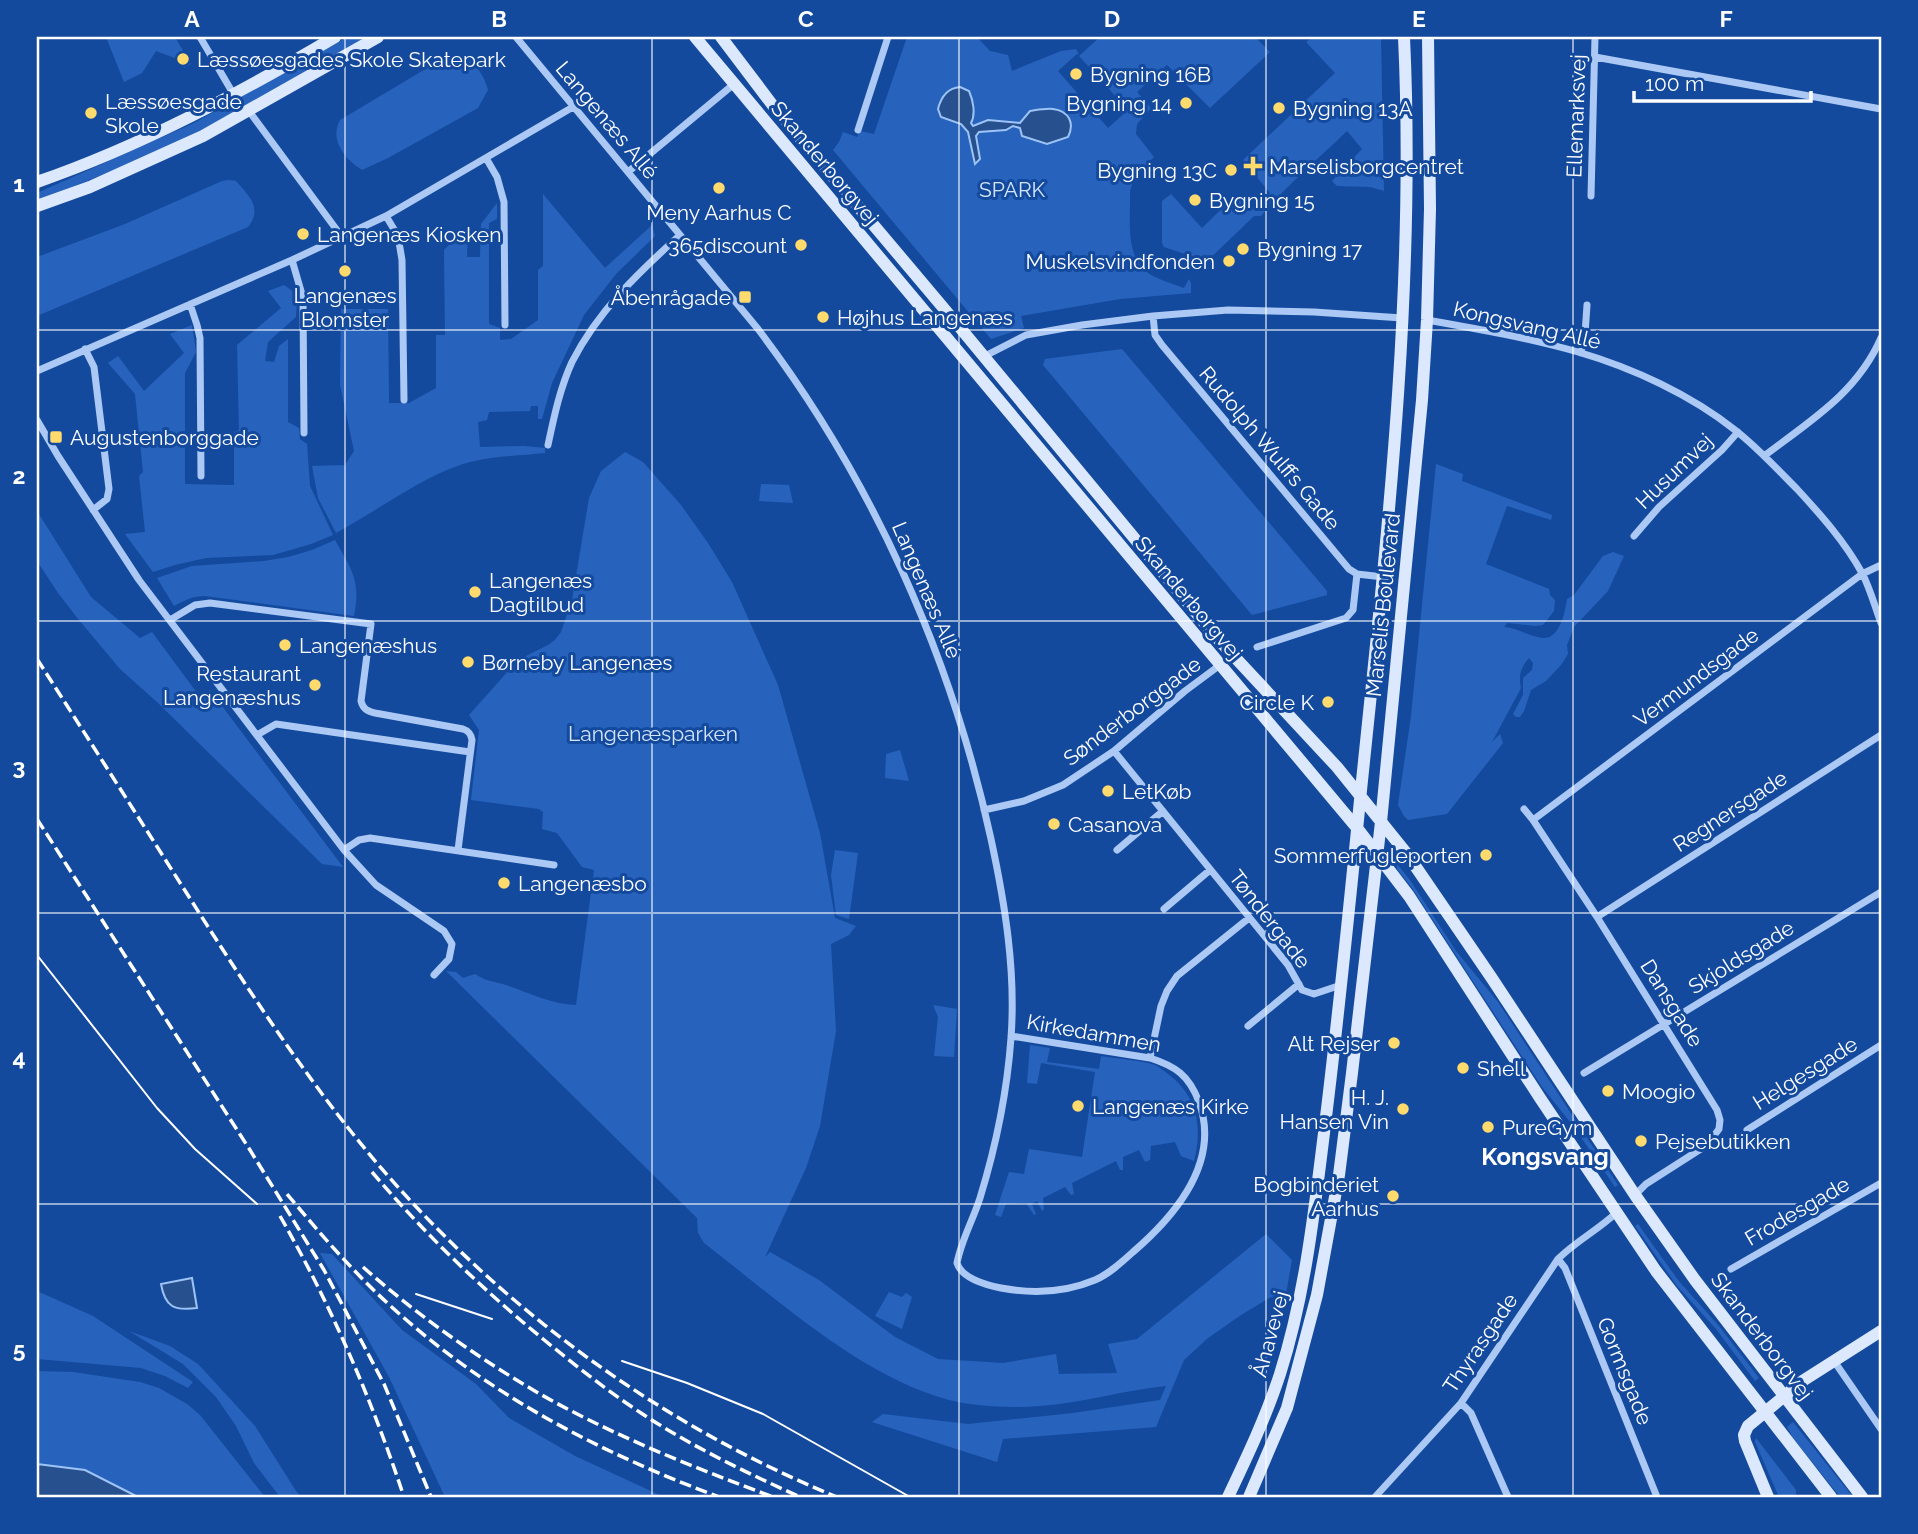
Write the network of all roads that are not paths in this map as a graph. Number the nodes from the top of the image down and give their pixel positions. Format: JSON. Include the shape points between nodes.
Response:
{"nodes":[{"id":1,"x":200,"y":37,"type":"edge"},
{"id":2,"x":335,"y":37,"type":"edge"},
{"id":3,"x":378,"y":37,"type":"edge"},
{"id":4,"x":516,"y":37,"type":"edge"},
{"id":5,"x":695,"y":37,"type":"edge"},
{"id":6,"x":721,"y":37,"type":"edge"},
{"id":7,"x":888,"y":37,"type":"edge"},
{"id":8,"x":1404,"y":37,"type":"edge"},
{"id":9,"x":1428,"y":37,"type":"edge"},
{"id":10,"x":1595,"y":37,"type":"edge"},
{"id":11,"x":1595,"y":57,"type":"junction"},
{"id":12,"x":734,"y":84,"type":"junction"},
{"id":13,"x":234,"y":95,"type":"junction"},
{"id":14,"x":573,"y":107,"type":"junction"},
{"id":15,"x":1881,"y":109,"type":"edge"},
{"id":16,"x":249,"y":111,"type":"junction"},
{"id":17,"x":858,"y":130,"type":"dead end"},
{"id":18,"x":486,"y":158,"type":"junction"},
{"id":19,"x":628,"y":172,"type":"junction"},
{"id":20,"x":37,"y":182,"type":"edge"},
{"id":21,"x":1591,"y":196,"type":"dead end"},
{"id":22,"x":37,"y":206,"type":"edge"},
{"id":23,"x":386,"y":216,"type":"junction"},
{"id":24,"x":680,"y":235,"type":"junction"},
{"id":25,"x":342,"y":237,"type":"junction"},
{"id":26,"x":292,"y":260,"type":"junction"},
{"id":27,"x":190,"y":304,"type":"junction"},
{"id":28,"x":1587,"y":305,"type":"dead end"},
{"id":29,"x":1153,"y":316,"type":"junction"},
{"id":30,"x":1402,"y":318,"type":"junction"},
{"id":31,"x":1427,"y":320,"type":"junction"},
{"id":32,"x":505,"y":325,"type":"dead end"},
{"id":33,"x":1881,"y":338,"type":"edge"},
{"id":34,"x":85,"y":349,"type":"junction"},
{"id":35,"x":1581,"y":352,"type":"junction"},
{"id":36,"x":983,"y":356,"type":"junction"},
{"id":37,"x":37,"y":371,"type":"edge"},
{"id":38,"x":404,"y":400,"type":"dead end"},
{"id":39,"x":37,"y":419,"type":"edge"},
{"id":40,"x":1738,"y":432,"type":"junction"},
{"id":41,"x":304,"y":433,"type":"dead end"},
{"id":42,"x":548,"y":445,"type":"dead end"},
{"id":43,"x":1764,"y":456,"type":"junction"},
{"id":44,"x":201,"y":476,"type":"dead end"},
{"id":45,"x":93,"y":510,"type":"junction"},
{"id":46,"x":1634,"y":536,"type":"dead end"},
{"id":47,"x":1881,"y":565,"type":"edge"},
{"id":48,"x":1357,"y":574,"type":"junction"},
{"id":49,"x":1862,"y":574,"type":"junction"},
{"id":50,"x":1383,"y":577,"type":"junction"},
{"id":51,"x":170,"y":620,"type":"junction"},
{"id":52,"x":1881,"y":623,"type":"edge"},
{"id":53,"x":1257,"y":647,"type":"dead end"},
{"id":54,"x":1220,"y":665,"type":"junction"},
{"id":55,"x":257,"y":735,"type":"junction"},
{"id":56,"x":1881,"y":735,"type":"edge"},
{"id":57,"x":1114,"y":751,"type":"junction"},
{"id":58,"x":471,"y":752,"type":"junction"},
{"id":59,"x":1361,"y":796,"type":"junction"},
{"id":60,"x":1524,"y":809,"type":"dead end"},
{"id":61,"x":984,"y":810,"type":"junction"},
{"id":62,"x":1163,"y":811,"type":"junction"},
{"id":63,"x":1533,"y":820,"type":"junction"},
{"id":64,"x":1381,"y":822,"type":"junction"},
{"id":65,"x":1357,"y":828,"type":"junction"},
{"id":66,"x":344,"y":850,"type":"junction"},
{"id":67,"x":458,"y":850,"type":"junction"},
{"id":68,"x":1117,"y":850,"type":"dead end"},
{"id":69,"x":1378,"y":855,"type":"junction"},
{"id":70,"x":554,"y":865,"type":"dead end"},
{"id":71,"x":1210,"y":870,"type":"junction"},
{"id":72,"x":1881,"y":892,"type":"edge"},
{"id":73,"x":1164,"y":909,"type":"dead end"},
{"id":74,"x":1597,"y":917,"type":"junction"},
{"id":75,"x":1249,"y":918,"type":"junction"},
{"id":76,"x":434,"y":975,"type":"dead end"},
{"id":77,"x":1299,"y":984,"type":"junction"},
{"id":78,"x":1340,"y":985,"type":"junction"},
{"id":79,"x":1665,"y":1024,"type":"junction"},
{"id":80,"x":1248,"y":1026,"type":"dead end"},
{"id":81,"x":1011,"y":1036,"type":"junction"},
{"id":82,"x":1881,"y":1045,"type":"edge"},
{"id":83,"x":1150,"y":1058,"type":"junction"},
{"id":84,"x":1584,"y":1073,"type":"dead end"},
{"id":85,"x":1747,"y":1130,"type":"dead end"},
{"id":86,"x":1319,"y":1172,"type":"joint"},
{"id":87,"x":1339,"y":1175,"type":"joint"},
{"id":88,"x":1881,"y":1183,"type":"edge"},
{"id":89,"x":1634,"y":1195,"type":"junction"},
{"id":90,"x":1616,"y":1213,"type":"junction"},
{"id":91,"x":1558,"y":1259,"type":"junction"},
{"id":92,"x":957,"y":1263,"type":"joint"},
{"id":93,"x":1731,"y":1269,"type":"dead end"},
{"id":94,"x":1881,"y":1331,"type":"edge"},
{"id":95,"x":1835,"y":1361,"type":"junction"},
{"id":96,"x":1783,"y":1397,"type":"junction"},
{"id":97,"x":1461,"y":1403,"type":"junction"},
{"id":98,"x":1765,"y":1412,"type":"junction"},
{"id":99,"x":1881,"y":1427,"type":"edge"},
{"id":100,"x":1228,"y":1497,"type":"edge"},
{"id":101,"x":1249,"y":1497,"type":"edge"},
{"id":102,"x":1376,"y":1497,"type":"edge"},
{"id":103,"x":1508,"y":1497,"type":"edge"},
{"id":104,"x":1657,"y":1497,"type":"edge"},
{"id":105,"x":1768,"y":1497,"type":"edge"},
{"id":106,"x":1831,"y":1497,"type":"edge"},
{"id":107,"x":1862,"y":1497,"type":"edge"}],
"edges":[{"from":1,"to":13,"type":"street"},
{"from":2,"to":13,"type":"street"},
{"from":3,"to":16,"type":"street"},
{"from":4,"to":14,"type":"street","name":"Langenæs Allé"},
{"from":5,"to":12,"type":"street","name":"Skanderborgvej"},
{"from":6,"to":36,"type":"street","name":"Skanderborgvej"},
{"from":7,"to":17,"type":"street"},
{"from":8,"to":30,"type":"street","name":"Marselis Boulevard","via":[[1407,169]]},
{"from":9,"to":31,"type":"street","name":"Marselis Boulevard"},
{"from":10,"to":11,"type":"street","name":"Ellemarksvej"},
{"from":11,"to":15,"type":"street"},
{"from":11,"to":21,"type":"street","name":"Ellemarksvej"},
{"from":12,"to":19,"type":"street"},
{"from":12,"to":54,"type":"street","name":"Skanderborgvej"},
{"from":13,"to":20,"type":"street"},
{"from":14,"to":18,"type":"street"},
{"from":14,"to":19,"type":"street","name":"Langenæs Allé"},
{"from":16,"to":22,"type":"street","via":[[153,159]]},
{"from":16,"to":25,"type":"street"},
{"from":18,"to":23,"type":"street"},
{"from":18,"to":32,"type":"street","via":[[504,202]]},
{"from":19,"to":24,"type":"street","name":"Langenæs Allé"},
{"from":23,"to":25,"type":"street"},
{"from":23,"to":38,"type":"street","via":[[398,236],[402,260]]},
{"from":24,"to":42,"type":"street","via":[[634,277],[591,330],[562,389]]},
{"from":24,"to":61,"type":"street","name":"Langenæs Allé","via":[[789,370],[862,489],[912,592],[944,673]]},
{"from":25,"to":26,"type":"street"},
{"from":26,"to":27,"type":"street"},
{"from":26,"to":41,"type":"street","via":[[303,298]]},
{"from":27,"to":34,"type":"street"},
{"from":27,"to":44,"type":"street","via":[[200,338]]},
{"from":28,"to":35,"type":"street"},
{"from":29,"to":30,"type":"street","via":[[1228,310]]},
{"from":29,"to":36,"type":"street","via":[[1026,335]]},
{"from":29,"to":48,"type":"street","name":"Rudolph Wulffs Gade","via":[[1161,345]]},
{"from":30,"to":31,"type":"street"},
{"from":30,"to":50,"type":"street","name":"Marselis Boulevard"},
{"from":31,"to":35,"type":"street","name":"Kongsvang Allé"},
{"from":31,"to":64,"type":"street","name":"Marselis Boulevard"},
{"from":33,"to":43,"type":"street","via":[[1858,376],[1828,409]]},
{"from":34,"to":37,"type":"street"},
{"from":34,"to":45,"type":"street","via":[[94,367],[109,489],[107,499]]},
{"from":35,"to":40,"type":"street","name":"Kongsvang Allé","via":[[1684,395]]},
{"from":36,"to":59,"type":"street","name":"Skanderborgvej","via":[[1217,638]]},
{"from":39,"to":45,"type":"street"},
{"from":40,"to":43,"type":"street","name":"Kongsvang Allé"},
{"from":40,"to":46,"type":"street","name":"Husumvej"},
{"from":43,"to":49,"type":"street","name":"Kongsvang Allé","via":[[1819,513]]},
{"from":45,"to":51,"type":"street"},
{"from":47,"to":49,"type":"street","name":"Vermundsgade"},
{"from":48,"to":50,"type":"street"},
{"from":48,"to":53,"type":"street","via":[[1353,610],[1346,618]]},
{"from":49,"to":52,"type":"street","name":"Kongsvang Allé"},
{"from":49,"to":63,"type":"street","name":"Vermundsgade"},
{"from":50,"to":59,"type":"street","name":"Marselis Boulevard"},
{"from":51,"to":55,"type":"street"},
{"from":51,"to":58,"type":"street","via":[[195,605],[210,603],[371,624],[363,707],[468,731]]},
{"from":54,"to":57,"type":"street","name":"Sønderborggade"},
{"from":54,"to":65,"type":"street","name":"Skanderborgvej"},
{"from":55,"to":58,"type":"street","via":[[276,724]]},
{"from":55,"to":66,"type":"street"},
{"from":56,"to":74,"type":"street","name":"Regnersgade"},
{"from":57,"to":61,"type":"street","name":"Sønderborggade","via":[[1063,785]]},
{"from":57,"to":62,"type":"street","name":"Tøndergade"},
{"from":58,"to":67,"type":"street"},
{"from":59,"to":64,"type":"street","name":"Skanderborgvej"},
{"from":59,"to":65,"type":"street","name":"Marselis Boulevard"},
{"from":60,"to":63,"type":"street","name":"Dansgade"},
{"from":61,"to":81,"type":"street","name":"Langenæs Allé","via":[[1002,890],[1011,964]]},
{"from":62,"to":68,"type":"street"},
{"from":62,"to":71,"type":"street","name":"Tøndergade"},
{"from":63,"to":74,"type":"street","name":"Dansgade"},
{"from":64,"to":69,"type":"street","name":"Marselis Boulevard"},
{"from":64,"to":89,"type":"street","name":"Skanderborgvej","via":[[1491,976]]},
{"from":65,"to":69,"type":"street","name":"Skanderborgvej"},
{"from":65,"to":78,"type":"street","name":"Marselis Boulevard"},
{"from":66,"to":67,"type":"street","via":[[370,838]]},
{"from":66,"to":76,"type":"street","via":[[376,885],[444,931],[452,944],[449,958]]},
{"from":67,"to":70,"type":"street"},
{"from":69,"to":87,"type":"street","name":"Marselis Boulevard"},
{"from":69,"to":90,"type":"street","name":"Skanderborgvej"},
{"from":71,"to":73,"type":"street","name":"Tøndergade"},
{"from":71,"to":75,"type":"street","name":"Tøndergade"},
{"from":72,"to":79,"type":"street","name":"Skjoldsgade"},
{"from":74,"to":79,"type":"street","name":"Dansgade"},
{"from":75,"to":77,"type":"street","name":"Tøndergade"},
{"from":75,"to":83,"type":"street","via":[[1177,976],[1161,1006]]},
{"from":77,"to":78,"type":"street","name":"Tøndergade","via":[[1314,994]]},
{"from":77,"to":80,"type":"street"},
{"from":78,"to":86,"type":"street","name":"Marselis Boulevard"},
{"from":79,"to":84,"type":"street","name":"Skjoldsgade"},
{"from":79,"to":89,"type":"street","name":"Dansgade","via":[[1717,1110],[1719,1129],[1707,1145]]},
{"from":81,"to":83,"type":"street","name":"Kirkedammen"},
{"from":81,"to":92,"type":"street","name":"Langenæs Allé","via":[[992,1160]]},
{"from":82,"to":85,"type":"street","name":"Helgesgade"},
{"from":83,"to":92,"type":"street","name":"Kirkedammen","via":[[1169,1064],[1184,1076],[1196,1094],[1206,1132],[1195,1177],[1165,1222],[1097,1280],[1069,1289],[1045,1292],[997,1287],[965,1275]]},
{"from":86,"to":100,"type":"street","name":"Åhavevej","via":[[1300,1299],[1281,1370],[1270,1406]]},
{"from":87,"to":101,"type":"street","name":"Åhavevej","via":[[1317,1295],[1294,1386]]},
{"from":88,"to":93,"type":"street","name":"Frodesgade"},
{"from":89,"to":90,"type":"street"},
{"from":89,"to":96,"type":"street","name":"Skanderborgvej"},
{"from":90,"to":91,"type":"street","name":"Thyrasgade"},
{"from":90,"to":98,"type":"street","name":"Skanderborgvej"},
{"from":91,"to":97,"type":"street","name":"Thyrasgade"},
{"from":91,"to":104,"type":"street","name":"Gormsgade"},
{"from":94,"to":95,"type":"street"},
{"from":95,"to":96,"type":"street"},
{"from":95,"to":99,"type":"street"},
{"from":96,"to":98,"type":"street"},
{"from":96,"to":107,"type":"street","name":"Skanderborgvej"},
{"from":97,"to":102,"type":"street","name":"Thyrasgade"},
{"from":97,"to":103,"type":"street","via":[[1471,1413]]},
{"from":98,"to":105,"type":"street","via":[[1744,1435]]},
{"from":98,"to":106,"type":"street","name":"Skanderborgvej"}]}
